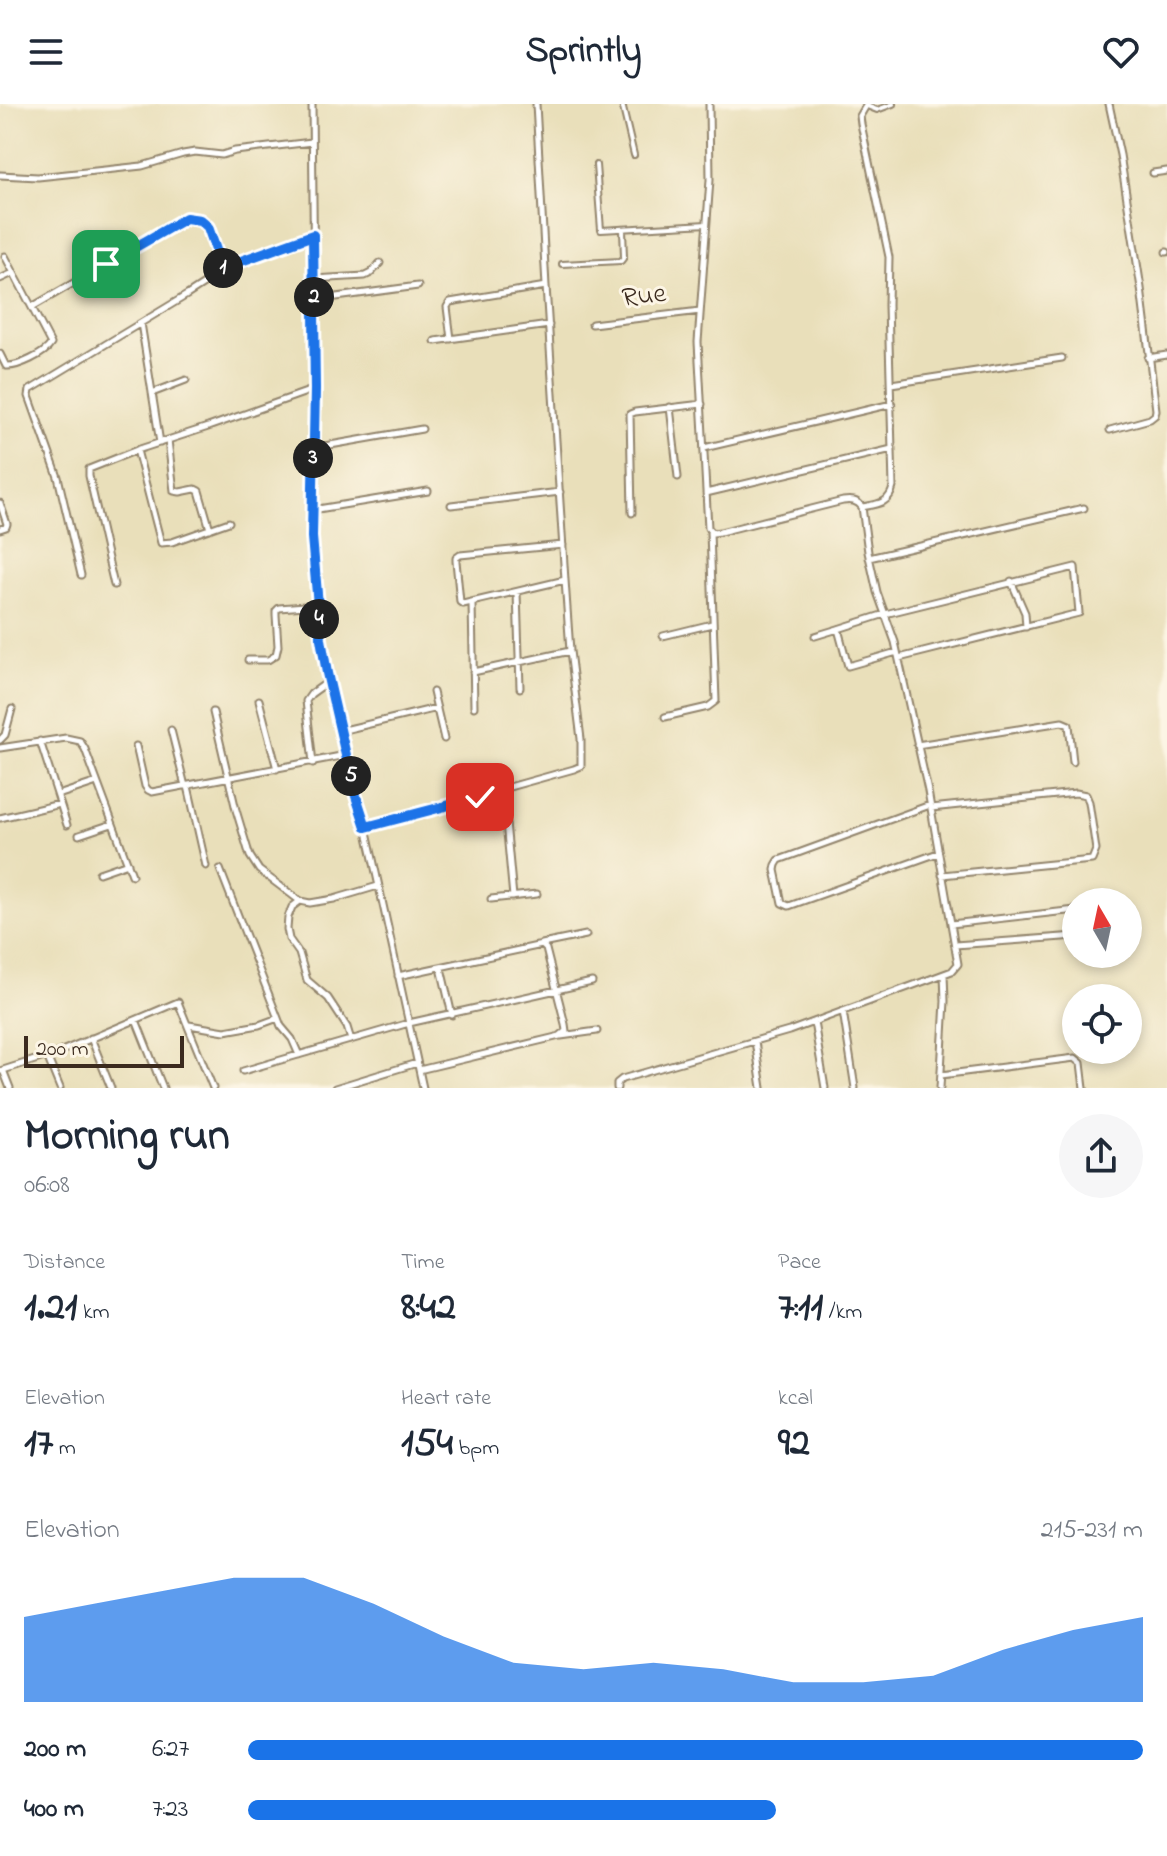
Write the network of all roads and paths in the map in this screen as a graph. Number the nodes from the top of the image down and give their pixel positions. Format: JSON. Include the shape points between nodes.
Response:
{"nodes":[{"id":1,"x":312,"y":104,"type":"edge"},
{"id":2,"x":536,"y":104,"type":"edge"},
{"id":3,"x":622,"y":104,"type":"edge"},
{"id":4,"x":709,"y":104,"type":"edge"},
{"id":5,"x":893,"y":104,"type":"edge"},
{"id":6,"x":1109,"y":104,"type":"edge"},
{"id":7,"x":867,"y":105,"type":"edge"},
{"id":8,"x":312,"y":142,"type":"junction"},
{"id":9,"x":634,"y":155,"type":"dead end"},
{"id":10,"x":596,"y":165,"type":"dead end"},
{"id":11,"x":1167,"y":171,"type":"edge"},
{"id":12,"x":1153,"y":173,"type":"dead end"},
{"id":13,"x":0,"y":175,"type":"edge"},
{"id":14,"x":707,"y":224,"type":"junction"},
{"id":15,"x":623,"y":230,"type":"junction"},
{"id":16,"x":313,"y":235,"type":"junction"},
{"id":17,"x":5,"y":256,"type":"dead end"},
{"id":18,"x":380,"y":263,"type":"dead end"},
{"id":19,"x":562,"y":264,"type":"dead end"},
{"id":20,"x":223,"y":270,"type":"junction"},
{"id":21,"x":13,"y":273,"type":"junction"},
{"id":22,"x":0,"y":279,"type":"edge"},
{"id":23,"x":313,"y":279,"type":"junction"},
{"id":24,"x":418,"y":286,"type":"dead end"},
{"id":25,"x":546,"y":286,"type":"junction"},
{"id":26,"x":314,"y":300,"type":"junction"},
{"id":27,"x":32,"y":307,"type":"junction"},
{"id":28,"x":700,"y":311,"type":"junction"},
{"id":29,"x":141,"y":323,"type":"junction"},
{"id":30,"x":592,"y":324,"type":"dead end"},
{"id":31,"x":549,"y":325,"type":"junction"},
{"id":32,"x":451,"y":339,"type":"junction"},
{"id":33,"x":435,"y":341,"type":"dead end"},
{"id":34,"x":0,"y":354,"type":"edge"},
{"id":35,"x":1167,"y":355,"type":"edge"},
{"id":36,"x":1062,"y":358,"type":"dead end"},
{"id":37,"x":1148,"y":358,"type":"junction"},
{"id":38,"x":186,"y":380,"type":"dead end"},
{"id":39,"x":891,"y":384,"type":"junction"},
{"id":40,"x":315,"y":389,"type":"junction"},
{"id":41,"x":152,"y":393,"type":"junction"},
{"id":42,"x":702,"y":404,"type":"junction"},
{"id":43,"x":892,"y":404,"type":"junction"},
{"id":44,"x":670,"y":407,"type":"junction"},
{"id":45,"x":422,"y":429,"type":"dead end"},
{"id":46,"x":1110,"y":430,"type":"dead end"},
{"id":47,"x":168,"y":440,"type":"junction"},
{"id":48,"x":160,"y":443,"type":"junction"},
{"id":49,"x":313,"y":448,"type":"junction"},
{"id":50,"x":704,"y":448,"type":"junction"},
{"id":51,"x":892,"y":449,"type":"junction"},
{"id":52,"x":137,"y":450,"type":"junction"},
{"id":53,"x":678,"y":477,"type":"dead end"},
{"id":54,"x":428,"y":491,"type":"dead end"},
{"id":55,"x":560,"y":492,"type":"junction"},
{"id":56,"x":706,"y":493,"type":"junction"},
{"id":57,"x":0,"y":503,"type":"edge"},
{"id":58,"x":451,"y":505,"type":"dead end"},
{"id":59,"x":862,"y":507,"type":"junction"},
{"id":60,"x":1084,"y":508,"type":"dead end"},
{"id":61,"x":312,"y":510,"type":"junction"},
{"id":62,"x":632,"y":513,"type":"dead end"},
{"id":63,"x":229,"y":522,"type":"dead end"},
{"id":64,"x":0,"y":529,"type":"edge"},
{"id":65,"x":210,"y":529,"type":"junction"},
{"id":66,"x":710,"y":531,"type":"junction"},
{"id":67,"x":563,"y":545,"type":"junction"},
{"id":68,"x":869,"y":558,"type":"junction"},
{"id":69,"x":81,"y":575,"type":"dead end"},
{"id":70,"x":565,"y":580,"type":"junction"},
{"id":71,"x":1011,"y":581,"type":"junction"},
{"id":72,"x":114,"y":585,"type":"dead end"},
{"id":73,"x":517,"y":592,"type":"junction"},
{"id":74,"x":472,"y":603,"type":"junction"},
{"id":75,"x":318,"y":605,"type":"junction"},
{"id":76,"x":885,"y":614,"type":"junction"},
{"id":77,"x":712,"y":624,"type":"junction"},
{"id":78,"x":1026,"y":627,"type":"junction"},
{"id":79,"x":838,"y":629,"type":"junction"},
{"id":80,"x":663,"y":636,"type":"dead end"},
{"id":81,"x":815,"y":636,"type":"dead end"},
{"id":82,"x":570,"y":651,"type":"junction"},
{"id":83,"x":898,"y":655,"type":"junction"},
{"id":84,"x":248,"y":660,"type":"dead end"},
{"id":85,"x":519,"y":662,"type":"junction"},
{"id":86,"x":473,"y":672,"type":"junction"},
{"id":87,"x":329,"y":681,"type":"junction"},
{"id":88,"x":520,"y":688,"type":"dead end"},
{"id":89,"x":433,"y":692,"type":"dead end"},
{"id":90,"x":259,"y":700,"type":"dead end"},
{"id":91,"x":474,"y":707,"type":"dead end"},
{"id":92,"x":437,"y":708,"type":"junction"},
{"id":93,"x":12,"y":709,"type":"dead end"},
{"id":94,"x":213,"y":712,"type":"dead end"},
{"id":95,"x":665,"y":717,"type":"dead end"},
{"id":96,"x":171,"y":730,"type":"dead end"},
{"id":97,"x":340,"y":731,"type":"junction"},
{"id":98,"x":444,"y":739,"type":"dead end"},
{"id":99,"x":0,"y":740,"type":"edge"},
{"id":100,"x":40,"y":741,"type":"junction"},
{"id":101,"x":917,"y":745,"type":"junction"},
{"id":102,"x":136,"y":746,"type":"dead end"},
{"id":103,"x":0,"y":748,"type":"edge"},
{"id":104,"x":346,"y":755,"type":"junction"},
{"id":105,"x":1073,"y":762,"type":"dead end"},
{"id":106,"x":313,"y":763,"type":"junction"},
{"id":107,"x":277,"y":769,"type":"junction"},
{"id":108,"x":229,"y":778,"type":"junction"},
{"id":109,"x":97,"y":782,"type":"junction"},
{"id":110,"x":186,"y":786,"type":"junction"},
{"id":111,"x":503,"y":790,"type":"junction"},
{"id":112,"x":58,"y":795,"type":"junction"},
{"id":113,"x":60,"y":804,"type":"junction"},
{"id":114,"x":930,"y":807,"type":"junction"},
{"id":115,"x":0,"y":818,"type":"edge"},
{"id":116,"x":112,"y":824,"type":"junction"},
{"id":117,"x":67,"y":825,"type":"dead end"},
{"id":118,"x":366,"y":827,"type":"junction"},
{"id":119,"x":79,"y":835,"type":"dead end"},
{"id":120,"x":938,"y":853,"type":"junction"},
{"id":121,"x":128,"y":863,"type":"junction"},
{"id":122,"x":206,"y":866,"type":"dead end"},
{"id":123,"x":220,"y":869,"type":"dead end"},
{"id":124,"x":99,"y":873,"type":"dead end"},
{"id":125,"x":132,"y":875,"type":"dead end"},
{"id":126,"x":942,"y":875,"type":"junction"},
{"id":127,"x":378,"y":886,"type":"junction"},
{"id":128,"x":537,"y":894,"type":"dead end"},
{"id":129,"x":513,"y":897,"type":"junction"},
{"id":130,"x":491,"y":899,"type":"dead end"},
{"id":131,"x":300,"y":901,"type":"junction"},
{"id":132,"x":1062,"y":912,"type":"edge"},
{"id":133,"x":951,"y":924,"type":"junction"},
{"id":134,"x":586,"y":935,"type":"dead end"},
{"id":135,"x":1062,"y":937,"type":"edge"},
{"id":136,"x":537,"y":945,"type":"junction"},
{"id":137,"x":955,"y":945,"type":"junction"},
{"id":138,"x":441,"y":968,"type":"junction"},
{"id":139,"x":944,"y":974,"type":"junction"},
{"id":140,"x":398,"y":976,"type":"junction"},
{"id":141,"x":592,"y":982,"type":"dead end"},
{"id":142,"x":556,"y":989,"type":"junction"},
{"id":143,"x":843,"y":1011,"type":"junction"},
{"id":144,"x":452,"y":1015,"type":"junction"},
{"id":145,"x":278,"y":1018,"type":"junction"},
{"id":146,"x":136,"y":1020,"type":"junction"},
{"id":147,"x":814,"y":1021,"type":"junction"},
{"id":148,"x":409,"y":1023,"type":"junction"},
{"id":149,"x":188,"y":1024,"type":"junction"},
{"id":150,"x":597,"y":1031,"type":"dead end"},
{"id":151,"x":560,"y":1036,"type":"junction"},
{"id":152,"x":91,"y":1038,"type":"junction"},
{"id":153,"x":351,"y":1040,"type":"junction"},
{"id":154,"x":755,"y":1041,"type":"junction"},
{"id":155,"x":299,"y":1055,"type":"junction"},
{"id":156,"x":47,"y":1056,"type":"junction"},
{"id":157,"x":417,"y":1063,"type":"junction"},
{"id":158,"x":419,"y":1070,"type":"junction"},
{"id":159,"x":1,"y":1071,"type":"edge"},
{"id":160,"x":243,"y":1071,"type":"dead end"},
{"id":161,"x":941,"y":1075,"type":"junction"},
{"id":162,"x":366,"y":1079,"type":"junction"},
{"id":163,"x":10,"y":1088,"type":"edge"},
{"id":164,"x":60,"y":1088,"type":"edge"},
{"id":165,"x":111,"y":1088,"type":"edge"},
{"id":166,"x":163,"y":1088,"type":"edge"},
{"id":167,"x":213,"y":1088,"type":"edge"},
{"id":168,"x":335,"y":1088,"type":"edge"},
{"id":169,"x":369,"y":1088,"type":"edge"},
{"id":170,"x":423,"y":1088,"type":"edge"},
{"id":171,"x":617,"y":1088,"type":"edge"},
{"id":172,"x":762,"y":1088,"type":"edge"},
{"id":173,"x":825,"y":1088,"type":"edge"},
{"id":174,"x":855,"y":1088,"type":"edge"},
{"id":175,"x":940,"y":1088,"type":"edge"},
{"id":176,"x":1084,"y":1088,"type":"edge"}],
"edges":[{"from":1,"to":8,"type":"street"},
{"from":2,"to":25,"type":"street"},
{"from":3,"to":9,"type":"street"},
{"from":4,"to":14,"type":"street"},
{"from":5,"to":7,"type":"street","via":[[877,110]]},
{"from":6,"to":37,"type":"street"},
{"from":7,"to":39,"type":"street","via":[[861,124],[889,257]]},
{"from":8,"to":13,"type":"street","via":[[222,155],[195,152],[105,170]]},
{"from":8,"to":16,"type":"street"},
{"from":10,"to":15,"type":"street","via":[[601,230]]},
{"from":11,"to":12,"type":"street"},
{"from":14,"to":15,"type":"street"},
{"from":14,"to":28,"type":"street"},
{"from":15,"to":19,"type":"street","name":"Rue","via":[[621,261]]},
{"from":16,"to":20,"type":"street"},
{"from":16,"to":23,"type":"street"},
{"from":17,"to":21,"type":"street"},
{"from":18,"to":23,"type":"street","via":[[365,276]]},
{"from":20,"to":27,"type":"street","via":[[208,227],[186,218]]},
{"from":20,"to":29,"type":"street"},
{"from":21,"to":22,"type":"street"},
{"from":21,"to":27,"type":"street"},
{"from":23,"to":26,"type":"street"},
{"from":24,"to":26,"type":"street"},
{"from":25,"to":31,"type":"street"},
{"from":25,"to":32,"type":"street","via":[[450,302]]},
{"from":26,"to":40,"type":"street"},
{"from":27,"to":34,"type":"street","via":[[50,347],[13,367],[6,366]]},
{"from":28,"to":30,"type":"street","name":"Rue"},
{"from":28,"to":42,"type":"street"},
{"from":29,"to":41,"type":"street"},
{"from":29,"to":69,"type":"street","via":[[29,393],[58,477]]},
{"from":31,"to":32,"type":"street"},
{"from":31,"to":55,"type":"street"},
{"from":32,"to":33,"type":"street"},
{"from":35,"to":37,"type":"street"},
{"from":36,"to":39,"type":"street"},
{"from":37,"to":46,"type":"street","via":[[1155,415]]},
{"from":38,"to":41,"type":"street"},
{"from":39,"to":43,"type":"street"},
{"from":40,"to":47,"type":"street"},
{"from":40,"to":49,"type":"street"},
{"from":41,"to":48,"type":"street"},
{"from":42,"to":44,"type":"street"},
{"from":42,"to":50,"type":"street"},
{"from":43,"to":50,"type":"street"},
{"from":43,"to":51,"type":"street"},
{"from":44,"to":53,"type":"street"},
{"from":44,"to":62,"type":"street","via":[[630,414]]},
{"from":45,"to":49,"type":"street"},
{"from":47,"to":48,"type":"street"},
{"from":47,"to":65,"type":"street","via":[[174,491],[199,491]]},
{"from":48,"to":52,"type":"street"},
{"from":49,"to":61,"type":"street"},
{"from":50,"to":56,"type":"street"},
{"from":51,"to":56,"type":"street"},
{"from":51,"to":59,"type":"street","via":[[891,495]]},
{"from":52,"to":65,"type":"street","via":[[161,543]]},
{"from":52,"to":72,"type":"street","via":[[88,472]]},
{"from":54,"to":61,"type":"street"},
{"from":55,"to":58,"type":"street"},
{"from":55,"to":67,"type":"street"},
{"from":56,"to":66,"type":"street"},
{"from":57,"to":64,"type":"street","via":[[7,524]]},
{"from":59,"to":66,"type":"street","via":[[843,501]]},
{"from":59,"to":68,"type":"street"},
{"from":60,"to":68,"type":"street"},
{"from":61,"to":75,"type":"street"},
{"from":63,"to":65,"type":"street"},
{"from":66,"to":77,"type":"street"},
{"from":67,"to":70,"type":"street"},
{"from":67,"to":74,"type":"street","via":[[457,556],[460,602]]},
{"from":68,"to":76,"type":"street"},
{"from":70,"to":73,"type":"street"},
{"from":70,"to":82,"type":"street"},
{"from":71,"to":76,"type":"street"},
{"from":71,"to":78,"type":"street"},
{"from":71,"to":78,"type":"street","via":[[1075,567],[1079,613]]},
{"from":73,"to":74,"type":"street"},
{"from":73,"to":85,"type":"street"},
{"from":74,"to":86,"type":"street"},
{"from":75,"to":84,"type":"street","via":[[279,608],[276,655]]},
{"from":75,"to":87,"type":"street"},
{"from":76,"to":79,"type":"street"},
{"from":76,"to":83,"type":"street"},
{"from":77,"to":80,"type":"street"},
{"from":77,"to":95,"type":"street","via":[[716,701]]},
{"from":78,"to":83,"type":"street"},
{"from":79,"to":81,"type":"street"},
{"from":79,"to":83,"type":"street","via":[[848,666]]},
{"from":82,"to":85,"type":"street"},
{"from":82,"to":111,"type":"street","via":[[580,767]]},
{"from":83,"to":101,"type":"street"},
{"from":85,"to":86,"type":"street"},
{"from":85,"to":88,"type":"street"},
{"from":86,"to":91,"type":"street"},
{"from":87,"to":97,"type":"street"},
{"from":87,"to":106,"type":"street","via":[[306,701]]},
{"from":89,"to":92,"type":"street"},
{"from":90,"to":107,"type":"street"},
{"from":92,"to":97,"type":"street"},
{"from":92,"to":98,"type":"street"},
{"from":93,"to":99,"type":"street"},
{"from":94,"to":108,"type":"street"},
{"from":96,"to":110,"type":"street"},
{"from":97,"to":104,"type":"street"},
{"from":100,"to":103,"type":"street"},
{"from":100,"to":109,"type":"street","via":[[80,741]]},
{"from":100,"to":112,"type":"street"},
{"from":101,"to":105,"type":"street","via":[[1062,722],[1069,725]]},
{"from":101,"to":114,"type":"street"},
{"from":102,"to":110,"type":"street","via":[[148,790]]},
{"from":104,"to":106,"type":"street"},
{"from":104,"to":118,"type":"street"},
{"from":106,"to":107,"type":"street"},
{"from":107,"to":108,"type":"street"},
{"from":108,"to":110,"type":"street"},
{"from":108,"to":131,"type":"street","via":[[254,864]]},
{"from":109,"to":112,"type":"street"},
{"from":109,"to":116,"type":"street"},
{"from":110,"to":122,"type":"street"},
{"from":111,"to":118,"type":"street"},
{"from":111,"to":129,"type":"street"},
{"from":112,"to":113,"type":"street"},
{"from":113,"to":115,"type":"street"},
{"from":113,"to":117,"type":"street"},
{"from":114,"to":120,"type":"street"},
{"from":114,"to":120,"type":"street","via":[[779,860],[775,870],[782,903],[789,906]]},
{"from":114,"to":126,"type":"street","via":[[1076,793],[1086,795],[1089,802],[1096,850],[1092,860]]},
{"from":116,"to":119,"type":"street"},
{"from":116,"to":121,"type":"street"},
{"from":118,"to":127,"type":"street"},
{"from":120,"to":126,"type":"street"},
{"from":121,"to":124,"type":"street"},
{"from":121,"to":125,"type":"street"},
{"from":123,"to":145,"type":"street"},
{"from":126,"to":133,"type":"street"},
{"from":127,"to":131,"type":"street","via":[[319,902]]},
{"from":127,"to":140,"type":"street"},
{"from":128,"to":129,"type":"street"},
{"from":129,"to":130,"type":"street"},
{"from":131,"to":153,"type":"street","via":[[288,917],[289,939],[307,980],[328,998]]},
{"from":132,"to":133,"type":"street"},
{"from":133,"to":137,"type":"street"},
{"from":134,"to":136,"type":"street"},
{"from":135,"to":137,"type":"street"},
{"from":136,"to":138,"type":"street"},
{"from":136,"to":142,"type":"street","via":[[545,946]]},
{"from":137,"to":139,"type":"street","via":[[957,967]]},
{"from":138,"to":140,"type":"street"},
{"from":138,"to":144,"type":"street"},
{"from":139,"to":143,"type":"street"},
{"from":139,"to":161,"type":"street"},
{"from":140,"to":148,"type":"street"},
{"from":141,"to":142,"type":"street"},
{"from":142,"to":144,"type":"street"},
{"from":142,"to":151,"type":"street","via":[[566,1027]]},
{"from":143,"to":147,"type":"street"},
{"from":143,"to":174,"type":"street"},
{"from":144,"to":148,"type":"street"},
{"from":145,"to":149,"type":"street","via":[[225,1031]]},
{"from":145,"to":155,"type":"street"},
{"from":146,"to":149,"type":"street","via":[[178,1002]]},
{"from":146,"to":152,"type":"street"},
{"from":146,"to":166,"type":"street"},
{"from":147,"to":154,"type":"street"},
{"from":147,"to":173,"type":"street"},
{"from":148,"to":153,"type":"street"},
{"from":148,"to":157,"type":"street"},
{"from":149,"to":167,"type":"street"},
{"from":150,"to":151,"type":"street"},
{"from":151,"to":158,"type":"street"},
{"from":152,"to":156,"type":"street"},
{"from":152,"to":165,"type":"street"},
{"from":153,"to":155,"type":"street"},
{"from":154,"to":171,"type":"street","via":[[622,1079]]},
{"from":154,"to":172,"type":"street"},
{"from":155,"to":160,"type":"street"},
{"from":156,"to":159,"type":"street"},
{"from":156,"to":164,"type":"street"},
{"from":157,"to":158,"type":"street"},
{"from":157,"to":162,"type":"street"},
{"from":158,"to":170,"type":"street"},
{"from":159,"to":163,"type":"street"},
{"from":161,"to":175,"type":"street"},
{"from":161,"to":176,"type":"street","via":[[1075,1058],[1081,1063]]},
{"from":162,"to":168,"type":"street"},
{"from":162,"to":169,"type":"street"}]}
